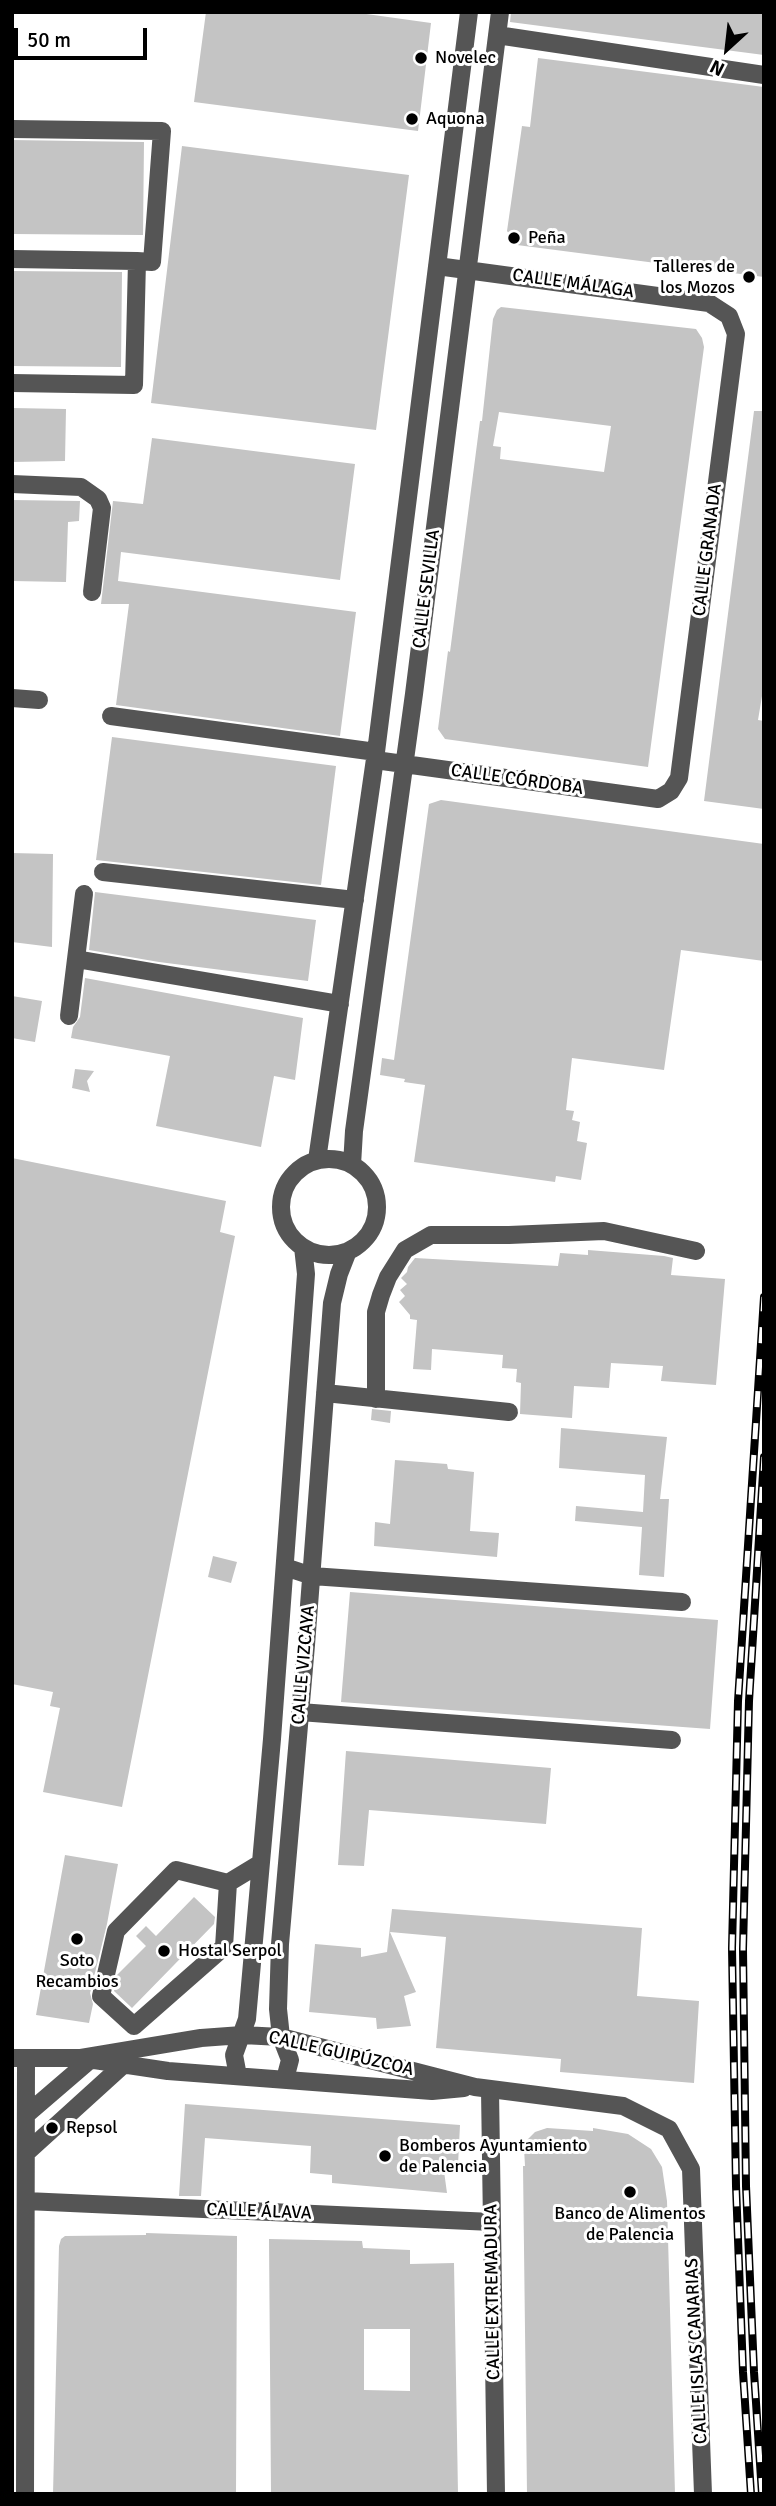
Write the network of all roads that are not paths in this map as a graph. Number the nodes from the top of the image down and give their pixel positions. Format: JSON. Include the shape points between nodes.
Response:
{"nodes":[{"id":1,"x":469,"y":12,"type":"edge"},
{"id":2,"x":500,"y":12,"type":"edge"},
{"id":3,"x":497,"y":35,"type":"junction"},
{"id":4,"x":764,"y":75,"type":"edge"},
{"id":5,"x":12,"y":129,"type":"edge"},
{"id":6,"x":12,"y":259,"type":"edge"},
{"id":7,"x":137,"y":261,"type":"junction"},
{"id":8,"x":437,"y":266,"type":"junction"},
{"id":9,"x":467,"y":270,"type":"junction"},
{"id":10,"x":709,"y":303,"type":"joint"},
{"id":11,"x":12,"y":383,"type":"edge"},
{"id":12,"x":12,"y":484,"type":"edge"},
{"id":13,"x":92,"y":592,"type":"dead end"},
{"id":14,"x":12,"y":698,"type":"edge"},
{"id":15,"x":39,"y":700,"type":"dead end"},
{"id":16,"x":111,"y":716,"type":"dead end"},
{"id":17,"x":376,"y":756,"type":"junction"},
{"id":18,"x":404,"y":764,"type":"junction"},
{"id":19,"x":658,"y":799,"type":"joint"},
{"id":20,"x":103,"y":872,"type":"dead end"},
{"id":21,"x":84,"y":894,"type":"dead end"},
{"id":22,"x":355,"y":900,"type":"junction"},
{"id":23,"x":76,"y":959,"type":"junction"},
{"id":24,"x":340,"y":1004,"type":"junction"},
{"id":25,"x":69,"y":1016,"type":"dead end"},
{"id":26,"x":317,"y":1160,"type":"junction"},
{"id":27,"x":352,"y":1165,"type":"junction"},
{"id":28,"x":303,"y":1247,"type":"junction"},
{"id":29,"x":348,"y":1251,"type":"junction"},
{"id":30,"x":696,"y":1251,"type":"dead end"},
{"id":31,"x":325,"y":1394,"type":"junction"},
{"id":32,"x":376,"y":1399,"type":"junction"},
{"id":33,"x":509,"y":1412,"type":"dead end"},
{"id":34,"x":285,"y":1567,"type":"junction"},
{"id":35,"x":312,"y":1576,"type":"junction"},
{"id":36,"x":682,"y":1602,"type":"dead end"},
{"id":37,"x":300,"y":1712,"type":"junction"},
{"id":38,"x":672,"y":1740,"type":"dead end"},
{"id":39,"x":261,"y":1863,"type":"junction"},
{"id":40,"x":228,"y":1883,"type":"junction"},
{"id":41,"x":134,"y":2026,"type":"junction"},
{"id":42,"x":242,"y":2035,"type":"junction"},
{"id":43,"x":281,"y":2037,"type":"junction"},
{"id":44,"x":19,"y":2058,"type":"edge"},
{"id":45,"x":123,"y":2058,"type":"junction"},
{"id":46,"x":85,"y":2059,"type":"junction"},
{"id":47,"x":238,"y":2076,"type":"junction"},
{"id":48,"x":285,"y":2079,"type":"junction"},
{"id":49,"x":483,"y":2089,"type":"junction"},
{"id":50,"x":26,"y":2115,"type":"junction"},
{"id":51,"x":669,"y":2129,"type":"joint"},
{"id":52,"x":26,"y":2153,"type":"junction"},
{"id":53,"x":26,"y":2202,"type":"junction"},
{"id":54,"x":492,"y":2222,"type":"junction"},
{"id":55,"x":25,"y":2494,"type":"edge"},
{"id":56,"x":496,"y":2494,"type":"edge"},
{"id":57,"x":703,"y":2494,"type":"edge"}],
"edges":[{"from":1,"to":8,"type":"street","name":"CALLE SEVILLA"},
{"from":2,"to":3,"type":"street","name":"CALLE SEVILLA"},
{"from":3,"to":4,"type":"street"},
{"from":3,"to":9,"type":"street","name":"CALLE SEVILLA"},
{"from":5,"to":7,"type":"street","via":[[162,131],[152,262]]},
{"from":6,"to":7,"type":"street"},
{"from":7,"to":11,"type":"street","via":[[134,385]]},
{"from":8,"to":9,"type":"street","name":"CALLE MÁLAGA"},
{"from":8,"to":17,"type":"street","name":"CALLE SEVILLA"},
{"from":9,"to":10,"type":"street","name":"CALLE MÁLAGA"},
{"from":9,"to":18,"type":"street","name":"CALLE SEVILLA"},
{"from":10,"to":19,"type":"street","name":"CALLE GRANADA","via":[[729,316],[736,334],[679,778],[671,791]]},
{"from":12,"to":13,"type":"street","via":[[81,487],[98,499],[102,508]]},
{"from":14,"to":15,"type":"street"},
{"from":16,"to":17,"type":"street","name":"CALLE CÓRDOBA"},
{"from":17,"to":18,"type":"street","name":"CALLE CÓRDOBA"},
{"from":17,"to":22,"type":"street","name":"CALLE SEVILLA"},
{"from":18,"to":19,"type":"street","name":"CALLE CÓRDOBA"},
{"from":18,"to":27,"type":"street","name":"CALLE SEVILLA"},
{"from":20,"to":22,"type":"street"},
{"from":21,"to":23,"type":"street"},
{"from":22,"to":24,"type":"street","name":"CALLE SEVILLA"},
{"from":23,"to":24,"type":"street"},
{"from":23,"to":25,"type":"street"},
{"from":24,"to":26,"type":"street","name":"CALLE SEVILLA"},
{"from":26,"to":27,"type":"street"},
{"from":26,"to":28,"type":"street","via":[[297,1170],[282,1195],[284,1226]]},
{"from":27,"to":29,"type":"street","via":[[369,1181],[376,1211],[368,1236]]},
{"from":28,"to":29,"type":"street","via":[[327,1255]]},
{"from":28,"to":34,"type":"street","name":"CALLE VIZCAYA","via":[[306,1274]]},
{"from":29,"to":31,"type":"street","name":"CALLE VIZCAYA","via":[[332,1303]]},
{"from":30,"to":32,"type":"street","via":[[604,1231],[431,1235],[405,1250],[381,1295],[376,1312]]},
{"from":31,"to":32,"type":"street"},
{"from":31,"to":35,"type":"street","name":"CALLE VIZCAYA"},
{"from":32,"to":33,"type":"street"},
{"from":34,"to":35,"type":"street"},
{"from":34,"to":39,"type":"street","name":"CALLE VIZCAYA"},
{"from":35,"to":36,"type":"street"},
{"from":35,"to":37,"type":"street","name":"CALLE VIZCAYA"},
{"from":37,"to":38,"type":"street"},
{"from":37,"to":43,"type":"street","name":"CALLE VIZCAYA","via":[[281,1944]]},
{"from":39,"to":40,"type":"street"},
{"from":39,"to":42,"type":"street","name":"CALLE VIZCAYA"},
{"from":40,"to":41,"type":"street","via":[[224,1948]]},
{"from":40,"to":41,"type":"street","via":[[176,1870],[116,1931],[101,1996]]},
{"from":41,"to":45,"type":"street"},
{"from":42,"to":43,"type":"street","name":"CALLE GUIPÚZCOA"},
{"from":42,"to":45,"type":"street","name":"CALLE GUIPÚZCOA","via":[[201,2038]]},
{"from":42,"to":47,"type":"street","name":"CALLE VIZCAYA","via":[[234,2055]]},
{"from":43,"to":48,"type":"street","name":"CALLE VIZCAYA","via":[[290,2060]]},
{"from":43,"to":49,"type":"street","name":"CALLE GUIPÚZCOA"},
{"from":44,"to":46,"type":"street","name":"CALLE GUIPÚZCOA"},
{"from":44,"to":50,"type":"street"},
{"from":45,"to":46,"type":"street","name":"CALLE GUIPÚZCOA"},
{"from":45,"to":47,"type":"street","name":"CALLE GUIPÚZCOA","via":[[168,2071]]},
{"from":45,"to":52,"type":"street"},
{"from":46,"to":50,"type":"street"},
{"from":47,"to":48,"type":"street","name":"CALLE GUIPÚZCOA"},
{"from":48,"to":49,"type":"street","name":"CALLE GUIPÚZCOA","via":[[432,2091]]},
{"from":49,"to":51,"type":"street","name":"CALLE GUIPÚZCOA","via":[[623,2106]]},
{"from":49,"to":54,"type":"street","name":"CALLE EXTREMADURA"},
{"from":50,"to":52,"type":"street"},
{"from":51,"to":57,"type":"street","name":"CALLE ISLAS CANARIAS","via":[[691,2169]]},
{"from":52,"to":53,"type":"street"},
{"from":53,"to":54,"type":"street","name":"CALLE ÁLAVA"},
{"from":53,"to":55,"type":"street"},
{"from":54,"to":56,"type":"street","name":"CALLE EXTREMADURA"}]}
